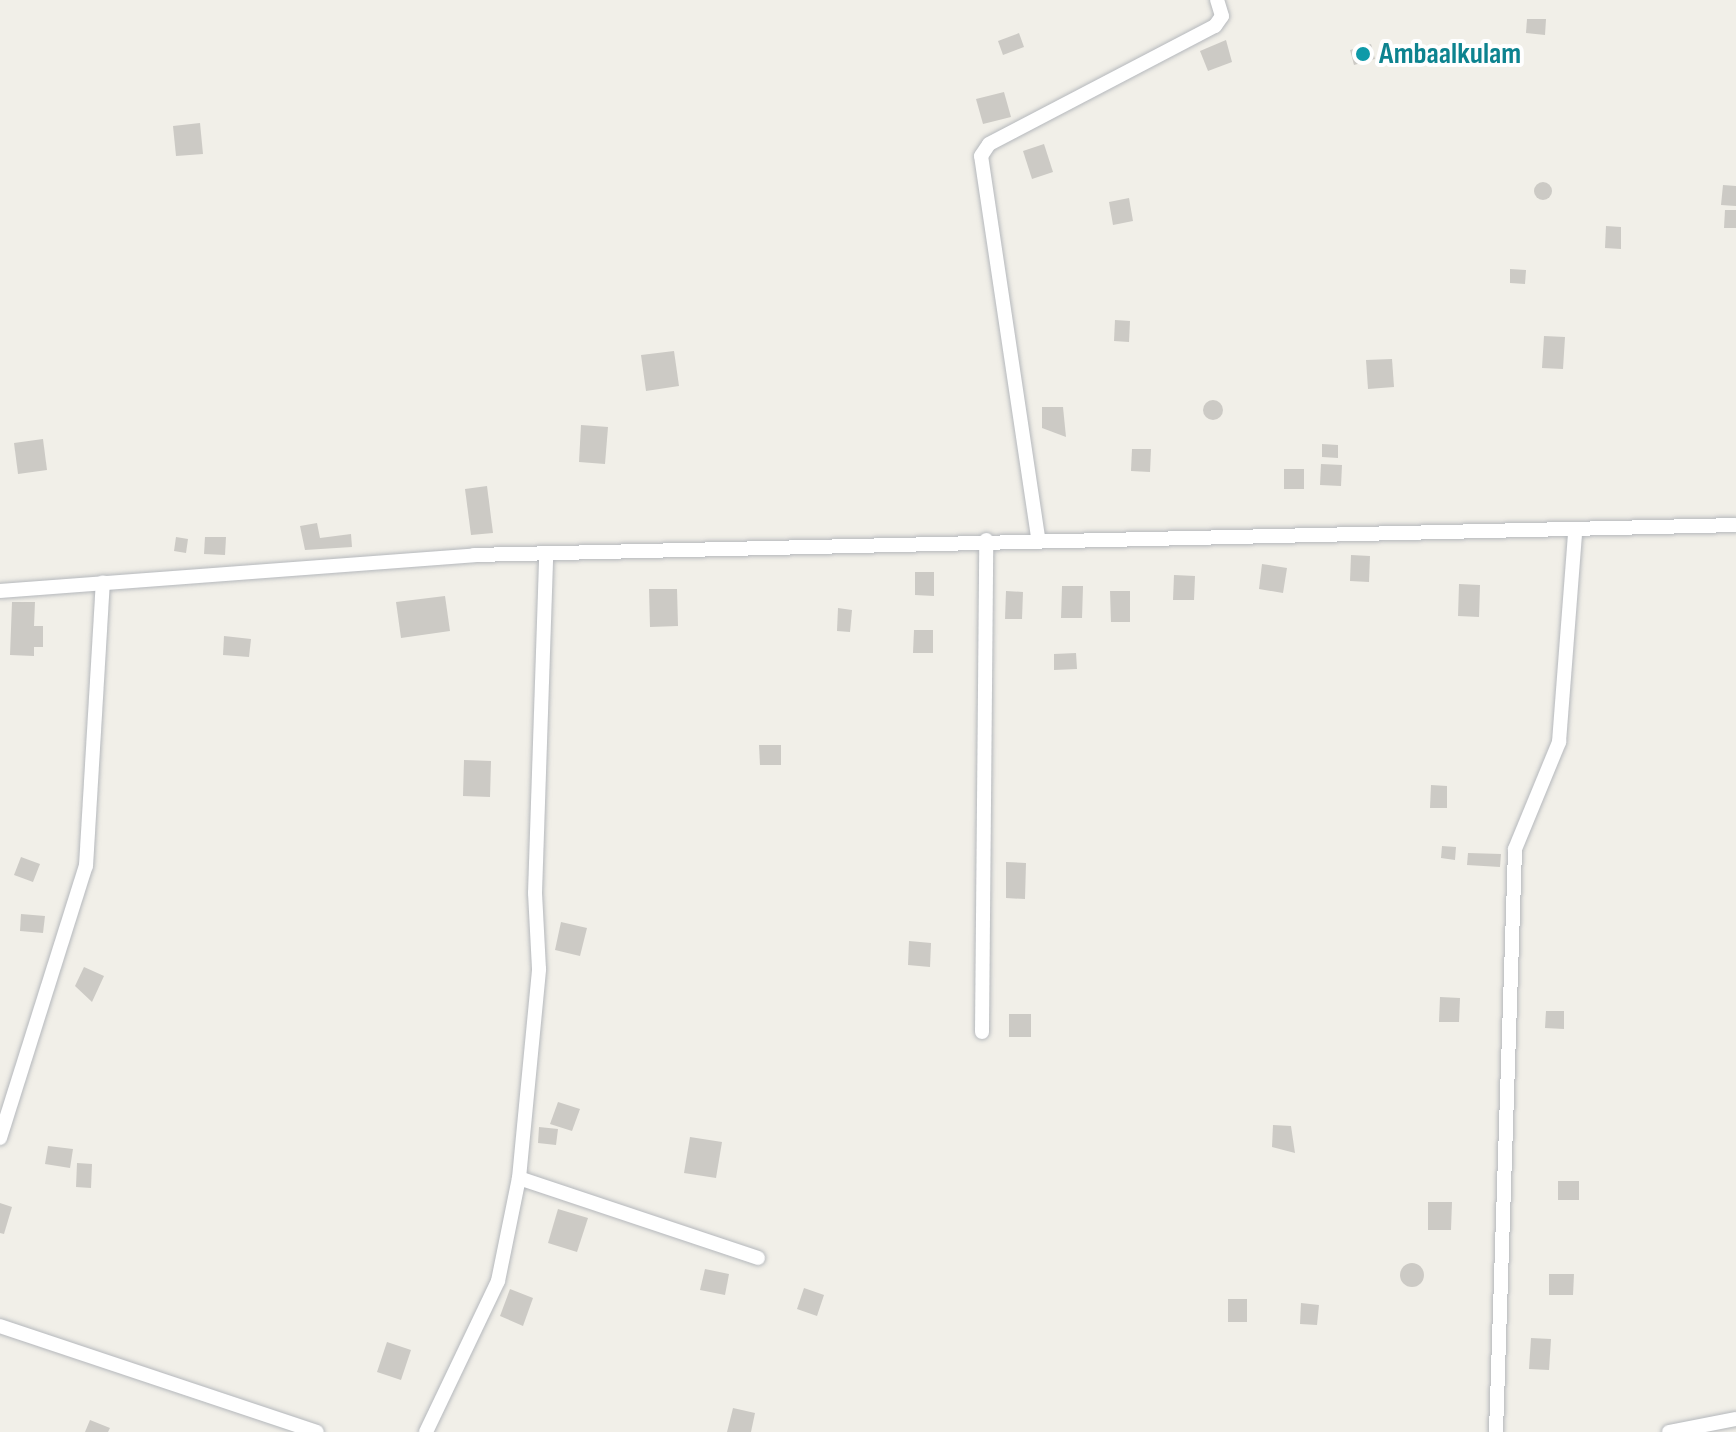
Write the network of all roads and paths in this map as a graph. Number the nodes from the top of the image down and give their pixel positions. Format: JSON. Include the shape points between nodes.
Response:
{"nodes":[{"id":1,"x":1217,"y":0,"type":"edge"},
{"id":2,"x":1736,"y":525,"type":"edge"},
{"id":3,"x":1575,"y":532,"type":"junction"},
{"id":4,"x":1038,"y":537,"type":"junction"},
{"id":5,"x":986,"y":540,"type":"junction"},
{"id":6,"x":546,"y":555,"type":"junction"},
{"id":7,"x":103,"y":583,"type":"junction"},
{"id":8,"x":0,"y":591,"type":"edge"},
{"id":9,"x":982,"y":1032,"type":"dead end"},
{"id":10,"x":0,"y":1138,"type":"edge"},
{"id":11,"x":519,"y":1178,"type":"junction"},
{"id":12,"x":758,"y":1258,"type":"dead end"},
{"id":13,"x":0,"y":1326,"type":"edge"},
{"id":14,"x":1736,"y":1419,"type":"edge"},
{"id":15,"x":317,"y":1432,"type":"edge"},
{"id":16,"x":426,"y":1432,"type":"edge"},
{"id":17,"x":1496,"y":1432,"type":"edge"},
{"id":18,"x":1669,"y":1432,"type":"edge"}],
"edges":[{"from":1,"to":4,"type":"street","via":[[1222,16],[1215,26],[989,144],[981,156]]},
{"from":2,"to":3,"type":"street"},
{"from":3,"to":4,"type":"street"},
{"from":3,"to":17,"type":"street","via":[[1559,742],[1515,849]]},
{"from":4,"to":5,"type":"street"},
{"from":5,"to":6,"type":"street"},
{"from":5,"to":9,"type":"street"},
{"from":6,"to":7,"type":"street"},
{"from":6,"to":11,"type":"street","via":[[535,893],[539,969]]},
{"from":7,"to":8,"type":"street"},
{"from":7,"to":10,"type":"street","via":[[86,866]]},
{"from":11,"to":12,"type":"street"},
{"from":11,"to":16,"type":"street","via":[[498,1281]]},
{"from":13,"to":15,"type":"street"},
{"from":14,"to":18,"type":"street"}]}
